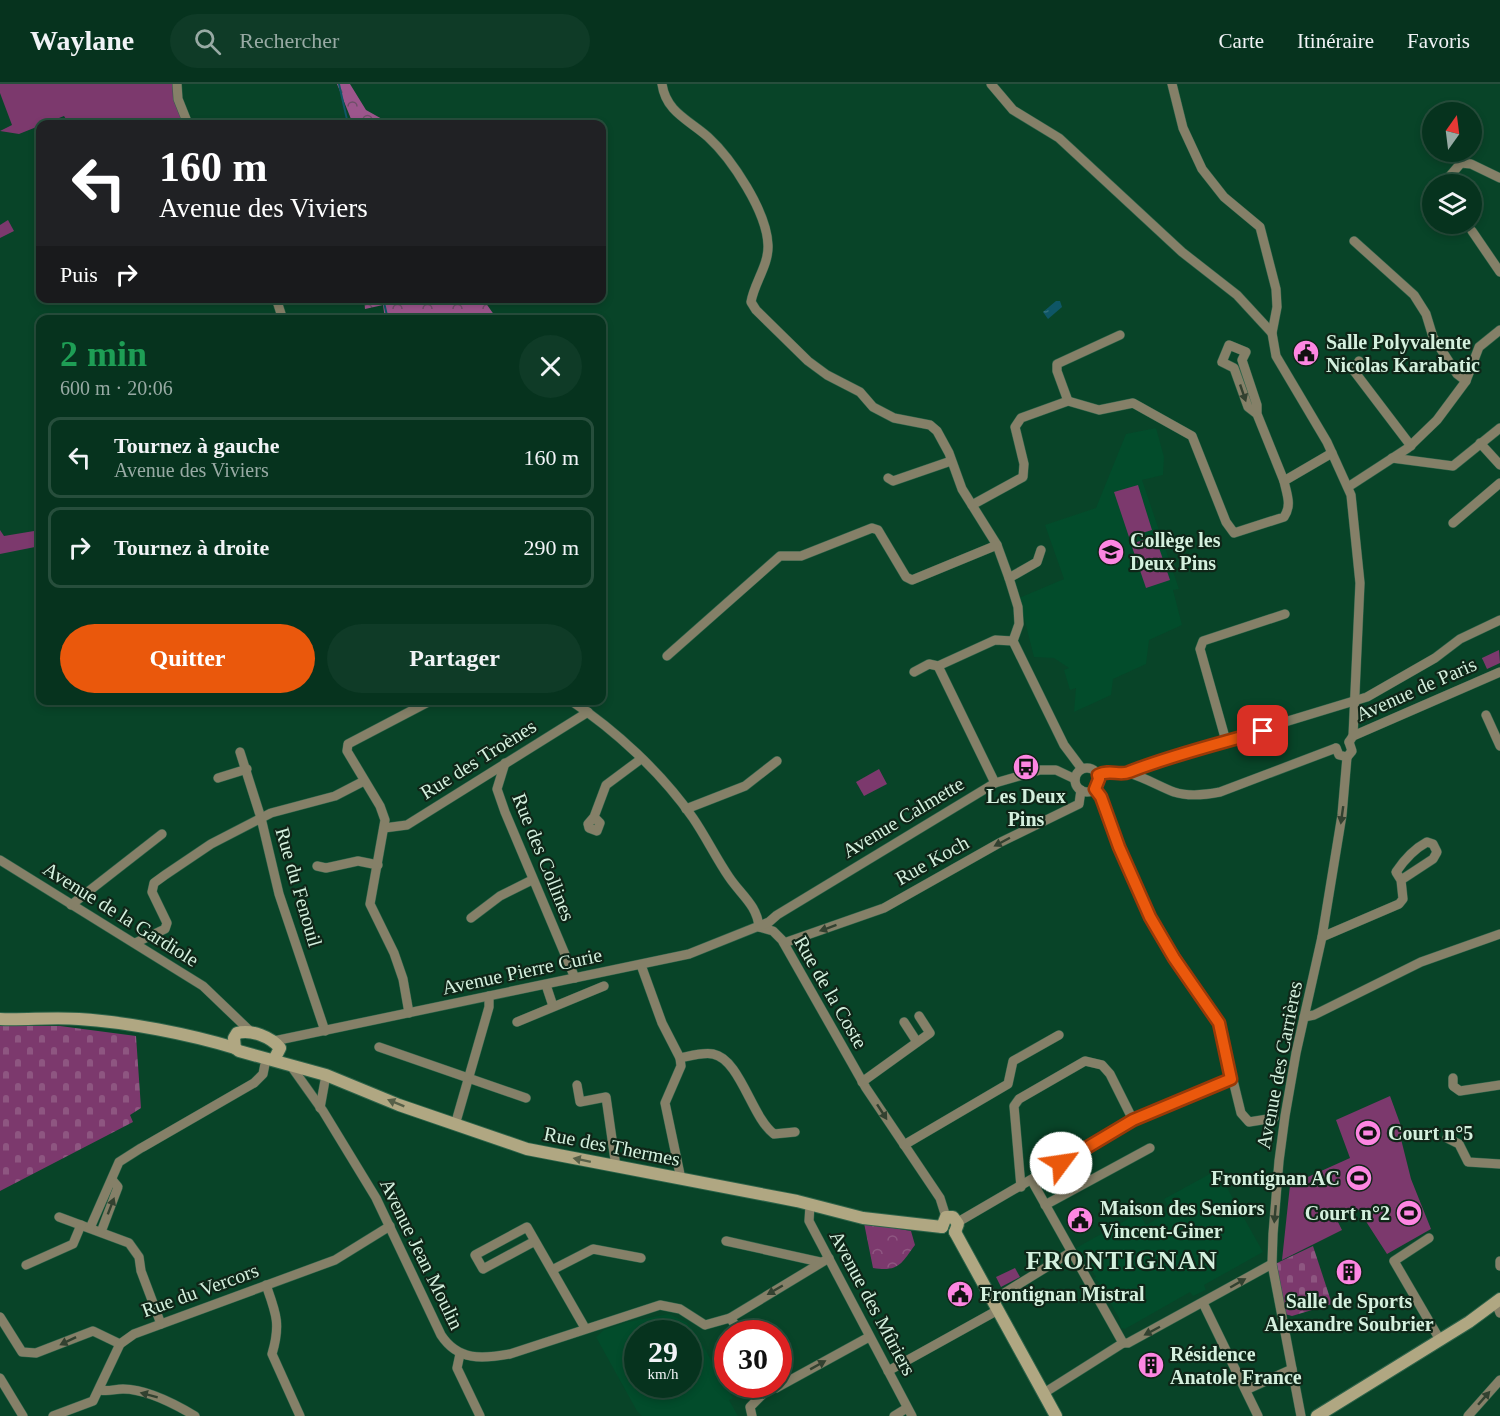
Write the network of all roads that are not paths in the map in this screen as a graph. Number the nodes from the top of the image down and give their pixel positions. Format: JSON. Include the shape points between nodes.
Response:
{"nodes":[{"id":1,"x":177,"y":84,"type":"edge"},
{"id":2,"x":662,"y":84,"type":"edge"},
{"id":3,"x":991,"y":84,"type":"edge"},
{"id":4,"x":1172,"y":84,"type":"edge"},
{"id":5,"x":186,"y":120,"type":"edge"},
{"id":6,"x":1452,"y":174,"type":"edge"},
{"id":7,"x":1500,"y":178,"type":"edge"},
{"id":8,"x":1474,"y":234,"type":"edge"},
{"id":9,"x":1354,"y":241,"type":"dead end"},
{"id":10,"x":1500,"y":272,"type":"edge"},
{"id":11,"x":1500,"y":330,"type":"edge"},
{"id":12,"x":1272,"y":333,"type":"junction"},
{"id":13,"x":1120,"y":335,"type":"dead end"},
{"id":14,"x":1359,"y":361,"type":"dead end"},
{"id":15,"x":1466,"y":381,"type":"junction"},
{"id":16,"x":1068,"y":401,"type":"junction"},
{"id":17,"x":1257,"y":414,"type":"junction"},
{"id":18,"x":1500,"y":428,"type":"edge"},
{"id":19,"x":1480,"y":443,"type":"junction"},
{"id":20,"x":1411,"y":446,"type":"junction"},
{"id":21,"x":1332,"y":453,"type":"junction"},
{"id":22,"x":1392,"y":458,"type":"junction"},
{"id":23,"x":951,"y":461,"type":"junction"},
{"id":24,"x":1500,"y":465,"type":"edge"},
{"id":25,"x":888,"y":478,"type":"dead end"},
{"id":26,"x":1284,"y":481,"type":"junction"},
{"id":27,"x":1500,"y":483,"type":"edge"},
{"id":28,"x":1348,"y":487,"type":"junction"},
{"id":29,"x":972,"y":506,"type":"junction"},
{"id":30,"x":1453,"y":523,"type":"dead end"},
{"id":31,"x":997,"y":545,"type":"junction"},
{"id":32,"x":1041,"y":550,"type":"dead end"},
{"id":33,"x":1009,"y":578,"type":"junction"},
{"id":34,"x":1285,"y":614,"type":"dead end"},
{"id":35,"x":1500,"y":620,"type":"edge"},
{"id":36,"x":1013,"y":641,"type":"junction"},
{"id":37,"x":667,"y":656,"type":"dead end"},
{"id":38,"x":938,"y":666,"type":"junction"},
{"id":39,"x":914,"y":672,"type":"dead end"},
{"id":40,"x":1500,"y":672,"type":"edge"},
{"id":41,"x":1354,"y":702,"type":"junction"},
{"id":42,"x":422,"y":705,"type":"edge"},
{"id":43,"x":578,"y":705,"type":"edge"},
{"id":44,"x":588,"y":712,"type":"junction"},
{"id":45,"x":1486,"y":716,"type":"dead end"},
{"id":46,"x":1351,"y":739,"type":"junction"},
{"id":47,"x":1226,"y":741,"type":"junction"},
{"id":48,"x":1500,"y":746,"type":"edge"},
{"id":49,"x":1336,"y":748,"type":"junction"},
{"id":50,"x":240,"y":752,"type":"dead end"},
{"id":51,"x":1347,"y":757,"type":"junction"},
{"id":52,"x":641,"y":759,"type":"junction"},
{"id":53,"x":777,"y":760,"type":"dead end"},
{"id":54,"x":505,"y":763,"type":"junction"},
{"id":55,"x":1082,"y":769,"type":"junction"},
{"id":56,"x":247,"y":770,"type":"junction"},
{"id":57,"x":488,"y":773,"type":"junction"},
{"id":58,"x":1128,"y":773,"type":"junction"},
{"id":59,"x":1098,"y":775,"type":"junction"},
{"id":60,"x":218,"y":778,"type":"dead end"},
{"id":61,"x":1076,"y":779,"type":"junction"},
{"id":62,"x":364,"y":781,"type":"junction"},
{"id":63,"x":498,"y":782,"type":"junction"},
{"id":64,"x":994,"y":783,"type":"junction"},
{"id":65,"x":1095,"y":789,"type":"junction"},
{"id":66,"x":1081,"y":790,"type":"junction"},
{"id":67,"x":686,"y":809,"type":"junction"},
{"id":68,"x":261,"y":818,"type":"junction"},
{"id":69,"x":594,"y":818,"type":"dead end"},
{"id":70,"x":384,"y":828,"type":"junction"},
{"id":71,"x":162,"y":834,"type":"dead end"},
{"id":72,"x":0,"y":860,"type":"edge"},
{"id":73,"x":378,"y":865,"type":"junction"},
{"id":74,"x":317,"y":866,"type":"dead end"},
{"id":75,"x":532,"y":880,"type":"junction"},
{"id":76,"x":1401,"y":880,"type":"junction"},
{"id":77,"x":71,"y":905,"type":"junction"},
{"id":78,"x":471,"y":918,"type":"dead end"},
{"id":79,"x":759,"y":927,"type":"junction"},
{"id":80,"x":1500,"y":934,"type":"edge"},
{"id":81,"x":1322,"y":937,"type":"junction"},
{"id":82,"x":135,"y":943,"type":"junction"},
{"id":83,"x":784,"y":943,"type":"junction"},
{"id":84,"x":641,"y":964,"type":"junction"},
{"id":85,"x":575,"y":978,"type":"junction"},
{"id":86,"x":546,"y":985,"type":"junction"},
{"id":87,"x":604,"y":986,"type":"dead end"},
{"id":88,"x":489,"y":996,"type":"junction"},
{"id":89,"x":221,"y":1003,"type":"junction"},
{"id":90,"x":553,"y":1006,"type":"junction"},
{"id":91,"x":409,"y":1013,"type":"junction"},
{"id":92,"x":919,"y":1016,"type":"dead end"},
{"id":93,"x":1304,"y":1017,"type":"junction"},
{"id":94,"x":0,"y":1019,"type":"edge"},
{"id":95,"x":517,"y":1022,"type":"dead end"},
{"id":96,"x":904,"y":1022,"type":"dead end"},
{"id":97,"x":325,"y":1031,"type":"junction"},
{"id":98,"x":251,"y":1032,"type":"junction"},
{"id":99,"x":1059,"y":1035,"type":"dead end"},
{"id":100,"x":235,"y":1040,"type":"junction"},
{"id":101,"x":917,"y":1042,"type":"junction"},
{"id":102,"x":379,"y":1047,"type":"dead end"},
{"id":103,"x":277,"y":1054,"type":"junction"},
{"id":104,"x":680,"y":1058,"type":"junction"},
{"id":105,"x":326,"y":1075,"type":"junction"},
{"id":106,"x":468,"y":1078,"type":"junction"},
{"id":107,"x":1454,"y":1078,"type":"dead end"},
{"id":108,"x":1231,"y":1079,"type":"junction"},
{"id":109,"x":862,"y":1082,"type":"junction"},
{"id":110,"x":577,"y":1085,"type":"dead end"},
{"id":111,"x":1500,"y":1085,"type":"edge"},
{"id":112,"x":526,"y":1098,"type":"dead end"},
{"id":113,"x":320,"y":1108,"type":"junction"},
{"id":114,"x":1274,"y":1118,"type":"dead end"},
{"id":115,"x":1133,"y":1120,"type":"junction"},
{"id":116,"x":455,"y":1125,"type":"junction"},
{"id":117,"x":795,"y":1132,"type":"dead end"},
{"id":118,"x":1447,"y":1138,"type":"dead end"},
{"id":119,"x":904,"y":1145,"type":"junction"},
{"id":120,"x":1149,"y":1148,"type":"dead end"},
{"id":121,"x":1500,"y":1164,"type":"edge"},
{"id":122,"x":616,"y":1167,"type":"junction"},
{"id":123,"x":681,"y":1179,"type":"junction"},
{"id":124,"x":1032,"y":1180,"type":"junction"},
{"id":125,"x":113,"y":1181,"type":"junction"},
{"id":126,"x":1021,"y":1187,"type":"junction"},
{"id":127,"x":810,"y":1205,"type":"junction"},
{"id":128,"x":1045,"y":1205,"type":"junction"},
{"id":129,"x":59,"y":1217,"type":"dead end"},
{"id":130,"x":950,"y":1224,"type":"junction"},
{"id":131,"x":390,"y":1226,"type":"junction"},
{"id":132,"x":86,"y":1227,"type":"junction"},
{"id":133,"x":101,"y":1232,"type":"junction"},
{"id":134,"x":1429,"y":1238,"type":"dead end"},
{"id":135,"x":535,"y":1241,"type":"junction"},
{"id":136,"x":726,"y":1241,"type":"dead end"},
{"id":137,"x":1071,"y":1252,"type":"junction"},
{"id":138,"x":641,"y":1258,"type":"dead end"},
{"id":139,"x":824,"y":1260,"type":"junction"},
{"id":140,"x":1500,"y":1261,"type":"edge"},
{"id":141,"x":1272,"y":1264,"type":"junction"},
{"id":142,"x":26,"y":1265,"type":"dead end"},
{"id":143,"x":1500,"y":1266,"type":"edge"},
{"id":144,"x":554,"y":1269,"type":"junction"},
{"id":145,"x":266,"y":1285,"type":"junction"},
{"id":146,"x":1203,"y":1303,"type":"junction"},
{"id":147,"x":995,"y":1305,"type":"junction"},
{"id":148,"x":1499,"y":1305,"type":"edge"},
{"id":149,"x":730,"y":1318,"type":"joint"},
{"id":150,"x":2,"y":1322,"type":"edge"},
{"id":151,"x":161,"y":1324,"type":"junction"},
{"id":152,"x":585,"y":1328,"type":"junction"},
{"id":153,"x":869,"y":1338,"type":"junction"},
{"id":154,"x":1440,"y":1340,"type":"junction"},
{"id":155,"x":1123,"y":1343,"type":"junction"},
{"id":156,"x":120,"y":1344,"type":"junction"},
{"id":157,"x":460,"y":1354,"type":"junction"},
{"id":158,"x":1292,"y":1369,"type":"junction"},
{"id":159,"x":888,"y":1371,"type":"junction"},
{"id":160,"x":0,"y":1378,"type":"edge"},
{"id":161,"x":792,"y":1379,"type":"edge"},
{"id":162,"x":1500,"y":1380,"type":"edge"},
{"id":163,"x":100,"y":1390,"type":"junction"},
{"id":164,"x":1246,"y":1390,"type":"junction"},
{"id":165,"x":1044,"y":1393,"type":"junction"},
{"id":166,"x":756,"y":1398,"type":"edge"},
{"id":167,"x":909,"y":1412,"type":"edge"},
{"id":168,"x":23,"y":1416,"type":"edge"},
{"id":169,"x":52,"y":1416,"type":"edge"},
{"id":170,"x":195,"y":1416,"type":"edge"},
{"id":171,"x":300,"y":1416,"type":"edge"},
{"id":172,"x":480,"y":1416,"type":"edge"},
{"id":173,"x":752,"y":1416,"type":"edge"},
{"id":174,"x":894,"y":1416,"type":"edge"},
{"id":175,"x":1056,"y":1416,"type":"edge"},
{"id":176,"x":1258,"y":1416,"type":"edge"},
{"id":177,"x":1301,"y":1416,"type":"edge"},
{"id":178,"x":1317,"y":1416,"type":"edge"},
{"id":179,"x":1468,"y":1416,"type":"edge"}],
"edges":[{"from":1,"to":5,"type":"street"},
{"from":2,"to":23,"type":"street","via":[[664,97],[674,111],[718,147],[752,195],[768,245],[752,295],[756,310],[808,361],[860,392],[873,406],[894,418],[930,425],[942,438]]},
{"from":3,"to":12,"type":"street","via":[[1013,110],[1059,138],[1182,252],[1237,295]]},
{"from":4,"to":12,"type":"street","via":[[1183,128],[1202,169],[1224,197],[1260,227],[1276,289]]},
{"from":6,"to":7,"type":"street","via":[[1461,163],[1472,164]]},
{"from":8,"to":10,"type":"street"},
{"from":9,"to":15,"type":"street","via":[[1414,295],[1426,314],[1433,337]]},
{"from":11,"to":15,"type":"street","via":[[1479,347]]},
{"from":12,"to":21,"type":"street","via":[[1276,356]]},
{"from":13,"to":16,"type":"street","via":[[1058,364]]},
{"from":14,"to":20,"type":"street","via":[[1354,371]]},
{"from":15,"to":20,"type":"street","via":[[1437,420]]},
{"from":16,"to":26,"type":"street","via":[[1099,410],[1132,403],[1192,436],[1234,533],[1284,517],[1289,509]]},
{"from":16,"to":29,"type":"street","via":[[1021,418],[1015,427],[1021,444],[1023,477]]},
{"from":17,"to":17,"type":"street","one_way":true,"via":[[1242,360],[1246,352],[1229,345],[1222,362],[1234,368],[1248,407]]},
{"from":17,"to":26,"type":"street"},
{"from":18,"to":19,"type":"street"},
{"from":19,"to":22,"type":"street","via":[[1453,466]]},
{"from":19,"to":24,"type":"street"},
{"from":20,"to":22,"type":"street"},
{"from":21,"to":26,"type":"street"},
{"from":21,"to":28,"type":"street"},
{"from":22,"to":28,"type":"street"},
{"from":23,"to":25,"type":"street","via":[[893,481]]},
{"from":23,"to":29,"type":"street"},
{"from":27,"to":30,"type":"street"},
{"from":28,"to":41,"type":"street","via":[[1360,583]]},
{"from":29,"to":31,"type":"street"},
{"from":31,"to":33,"type":"street"},
{"from":31,"to":37,"type":"street","via":[[912,580],[906,577],[878,530],[872,528],[801,556],[780,556]]},
{"from":32,"to":33,"type":"street","via":[[1037,562]]},
{"from":33,"to":36,"type":"street","via":[[1019,624]]},
{"from":34,"to":47,"type":"street","via":[[1203,641],[1200,649]]},
{"from":35,"to":41,"type":"street","via":[[1460,639]]},
{"from":36,"to":38,"type":"street","via":[[995,640]]},
{"from":36,"to":55,"type":"street","via":[[1064,745]]},
{"from":38,"to":39,"type":"street","via":[[929,664]]},
{"from":38,"to":64,"type":"street"},
{"from":40,"to":46,"type":"street","name":"Avenue de Paris"},
{"from":41,"to":46,"type":"street"},
{"from":41,"to":47,"type":"street"},
{"from":42,"to":62,"type":"street","via":[[348,744],[347,751]]},
{"from":43,"to":44,"type":"street"},
{"from":44,"to":52,"type":"street"},
{"from":44,"to":54,"type":"street","name":"Rue des Troènes"},
{"from":45,"to":48,"type":"street"},
{"from":46,"to":49,"type":"street","via":[[1340,741]]},
{"from":46,"to":51,"type":"street","via":[[1352,751]]},
{"from":47,"to":58,"type":"street"},
{"from":49,"to":51,"type":"street","via":[[1339,755]]},
{"from":49,"to":58,"type":"street","via":[[1205,795],[1174,792]]},
{"from":50,"to":56,"type":"street","name":"Rue du Fenouil"},
{"from":51,"to":81,"type":"street","name":"Avenue des Carrières","one_way":true,"via":[[1342,815]]},
{"from":52,"to":67,"type":"street"},
{"from":52,"to":69,"type":"street","via":[[606,785]]},
{"from":53,"to":67,"type":"street","via":[[746,786]]},
{"from":54,"to":57,"type":"street","name":"Rue des Troènes"},
{"from":54,"to":63,"type":"street","name":"Rue des Collines"},
{"from":55,"to":59,"type":"street","via":[[1089,768]]},
{"from":55,"to":61,"type":"street"},
{"from":56,"to":60,"type":"street"},
{"from":56,"to":68,"type":"street","name":"Rue du Fenouil"},
{"from":57,"to":63,"type":"street","name":"Rue des Collines"},
{"from":57,"to":70,"type":"street","name":"Rue des Troènes","via":[[407,825]]},
{"from":58,"to":59,"type":"street"},
{"from":59,"to":65,"type":"street"},
{"from":61,"to":64,"type":"street","name":"Avenue Calmette","via":[[1056,770],[1040,770]]},
{"from":61,"to":66,"type":"street"},
{"from":62,"to":68,"type":"street","via":[[335,796]]},
{"from":62,"to":70,"type":"street","via":[[380,806]]},
{"from":63,"to":75,"type":"street","name":"Rue des Collines","via":[[504,812]]},
{"from":64,"to":79,"type":"street","name":"Avenue Calmette"},
{"from":65,"to":66,"type":"street"},
{"from":65,"to":108,"type":"street","via":[[1150,917],[1219,1023]]},
{"from":66,"to":83,"type":"street","name":"Rue Koch","one_way":true,"via":[[1079,804],[1001,842],[884,908]]},
{"from":67,"to":79,"type":"street","via":[[729,878],[757,913]]},
{"from":68,"to":82,"type":"street","via":[[211,844],[154,883],[152,892],[167,923],[165,929]]},
{"from":68,"to":97,"type":"street","name":"Rue du Fenouil","via":[[279,894]]},
{"from":70,"to":73,"type":"street"},
{"from":71,"to":77,"type":"street"},
{"from":72,"to":77,"type":"street","name":"Avenue de la Gardiole"},
{"from":73,"to":74,"type":"street","via":[[358,861],[327,868]]},
{"from":73,"to":91,"type":"street","via":[[370,904],[394,953]]},
{"from":75,"to":78,"type":"street","via":[[500,896]]},
{"from":75,"to":85,"type":"street","name":"Rue des Collines"},
{"from":76,"to":76,"type":"street","via":[[1433,859],[1437,852],[1433,844],[1419,846],[1401,865],[1396,872]]},
{"from":76,"to":81,"type":"street","via":[[1403,899],[1398,904]]},
{"from":77,"to":82,"type":"street","name":"Avenue de la Gardiole"},
{"from":79,"to":83,"type":"street","name":"Rue de la Coste","via":[[774,932]]},
{"from":79,"to":84,"type":"street","name":"Avenue Pierre Curie","via":[[689,954]]},
{"from":80,"to":93,"type":"street","via":[[1430,958]]},
{"from":81,"to":93,"type":"street","name":"Avenue des Carrières"},
{"from":82,"to":89,"type":"street","name":"Avenue de la Gardiole","via":[[203,986]]},
{"from":83,"to":109,"type":"street","name":"Rue de la Coste"},
{"from":84,"to":85,"type":"street","name":"Avenue Pierre Curie"},
{"from":84,"to":104,"type":"street","via":[[662,1023]]},
{"from":85,"to":86,"type":"street","name":"Avenue Pierre Curie"},
{"from":86,"to":88,"type":"street","name":"Avenue Pierre Curie"},
{"from":86,"to":90,"type":"street"},
{"from":87,"to":90,"type":"street"},
{"from":88,"to":91,"type":"street","name":"Avenue Pierre Curie"},
{"from":88,"to":106,"type":"street"},
{"from":89,"to":98,"type":"street","name":"Avenue de la Gardiole"},
{"from":89,"to":100,"type":"street","name":"Avenue de la Gardiole"},
{"from":90,"to":95,"type":"street"},
{"from":91,"to":97,"type":"street","name":"Avenue Pierre Curie"},
{"from":92,"to":101,"type":"street","via":[[930,1033]]},
{"from":93,"to":141,"type":"street","name":"Avenue des Carrières","one_way":true,"via":[[1279,1161]]},
{"from":94,"to":100,"type":"main road","via":[[79,1019],[212,1042]]},
{"from":96,"to":101,"type":"street"},
{"from":97,"to":103,"type":"street","name":"Avenue Pierre Curie","via":[[290,1039]]},
{"from":98,"to":100,"type":"main road"},
{"from":98,"to":103,"type":"main road"},
{"from":99,"to":119,"type":"street","via":[[1013,1061],[1008,1084]]},
{"from":100,"to":103,"type":"main road"},
{"from":101,"to":109,"type":"street"},
{"from":102,"to":106,"type":"street"},
{"from":103,"to":105,"type":"main road","name":"Rue des Thermes"},
{"from":103,"to":113,"type":"street","name":"Avenue Jean Moulin","via":[[297,1071]]},
{"from":103,"to":125,"type":"street","via":[[254,1083],[119,1162]]},
{"from":104,"to":117,"type":"street","via":[[711,1053],[720,1056],[742,1082],[766,1128],[774,1134]]},
{"from":104,"to":123,"type":"street","via":[[681,1066],[665,1104]]},
{"from":105,"to":113,"type":"street"},
{"from":116,"to":105,"type":"main road","name":"Rue des Thermes","one_way":true},
{"from":106,"to":112,"type":"street"},
{"from":106,"to":116,"type":"street"},
{"from":107,"to":111,"type":"street","via":[[1453,1086],[1460,1091]]},
{"from":108,"to":114,"type":"street","via":[[1241,1113],[1249,1122]]},
{"from":108,"to":115,"type":"street"},
{"from":109,"to":119,"type":"street","name":"Rue de la Coste","one_way":true},
{"from":110,"to":122,"type":"street","via":[[580,1102],[606,1097]]},
{"from":113,"to":131,"type":"street","name":"Avenue Jean Moulin"},
{"from":115,"to":124,"type":"street"},
{"from":115,"to":126,"type":"street","via":[[1110,1074],[1102,1065],[1085,1061],[1019,1099],[1014,1106]]},
{"from":122,"to":116,"type":"main road","name":"Rue des Thermes","one_way":true,"via":[[527,1149]]},
{"from":118,"to":121,"type":"street","via":[[1459,1144],[1468,1162]]},
{"from":119,"to":130,"type":"street","name":"Rue de la Coste","via":[[940,1198]]},
{"from":120,"to":128,"type":"street"},
{"from":122,"to":123,"type":"main road","name":"Rue des Thermes"},
{"from":123,"to":127,"type":"main road","name":"Rue des Thermes"},
{"from":124,"to":126,"type":"street"},
{"from":124,"to":128,"type":"street"},
{"from":125,"to":132,"type":"street","via":[[107,1184]]},
{"from":133,"to":125,"type":"street","one_way":true,"via":[[118,1187]]},
{"from":126,"to":130,"type":"street"},
{"from":127,"to":130,"type":"main road","name":"Rue des Thermes","via":[[863,1218]]},
{"from":127,"to":139,"type":"street","name":"Avenue des Mûriers","via":[[807,1216]]},
{"from":128,"to":137,"type":"street"},
{"from":129,"to":132,"type":"street"},
{"from":130,"to":147,"type":"main road"},
{"from":131,"to":145,"type":"street","name":"Rue du Vercors","via":[[335,1260]]},
{"from":131,"to":157,"type":"street","name":"Avenue Jean Moulin","via":[[441,1335]]},
{"from":132,"to":133,"type":"street"},
{"from":132,"to":142,"type":"street","via":[[73,1244]]},
{"from":133,"to":151,"type":"street","via":[[135,1249]]},
{"from":134,"to":154,"type":"street","via":[[1394,1261]]},
{"from":135,"to":135,"type":"street","via":[[527,1227],[475,1255],[483,1269]]},
{"from":135,"to":144,"type":"street"},
{"from":136,"to":139,"type":"street"},
{"from":137,"to":147,"type":"street"},
{"from":137,"to":155,"type":"street"},
{"from":138,"to":144,"type":"street","via":[[593,1249]]},
{"from":139,"to":149,"type":"street","one_way":true},
{"from":139,"to":153,"type":"street","name":"Avenue des Mûriers"},
{"from":140,"to":143,"type":"street"},
{"from":146,"to":141,"type":"street","one_way":true},
{"from":141,"to":158,"type":"street","name":"Avenue des Carrières"},
{"from":144,"to":152,"type":"street"},
{"from":145,"to":151,"type":"street","name":"Rue du Vercors"},
{"from":145,"to":171,"type":"street","via":[[278,1320],[272,1354]]},
{"from":146,"to":155,"type":"street","one_way":true},
{"from":146,"to":164,"type":"street"},
{"from":147,"to":159,"type":"street"},
{"from":147,"to":165,"type":"main road"},
{"from":148,"to":154,"type":"main road"},
{"from":149,"to":152,"type":"street","name":"Avenue Jean Moulin","via":[[705,1325],[680,1309],[660,1305]]},
{"from":156,"to":150,"type":"street","one_way":true,"via":[[93,1331],[36,1353],[22,1352]]},
{"from":151,"to":156,"type":"street","name":"Rue du Vercors"},
{"from":152,"to":157,"type":"street","name":"Avenue Jean Moulin","via":[[499,1356]]},
{"from":153,"to":159,"type":"street","name":"Avenue des Mûriers"},
{"from":161,"to":153,"type":"street","one_way":true},
{"from":154,"to":178,"type":"main road"},
{"from":155,"to":165,"type":"street"},
{"from":156,"to":163,"type":"street"},
{"from":157,"to":172,"type":"street","via":[[457,1368]]},
{"from":158,"to":164,"type":"street"},
{"from":158,"to":177,"type":"street","name":"Avenue des Carrières"},
{"from":159,"to":167,"type":"street","name":"Avenue des Mûriers"},
{"from":160,"to":168,"type":"street"},
{"from":179,"to":162,"type":"street","one_way":true},
{"from":163,"to":169,"type":"street","via":[[93,1401]]},
{"from":170,"to":163,"type":"street","one_way":true,"via":[[150,1395],[125,1389]]},
{"from":164,"to":176,"type":"street"},
{"from":165,"to":175,"type":"main road"},
{"from":166,"to":173,"type":"street","via":[[750,1411]]},
{"from":167,"to":174,"type":"street"}]}
